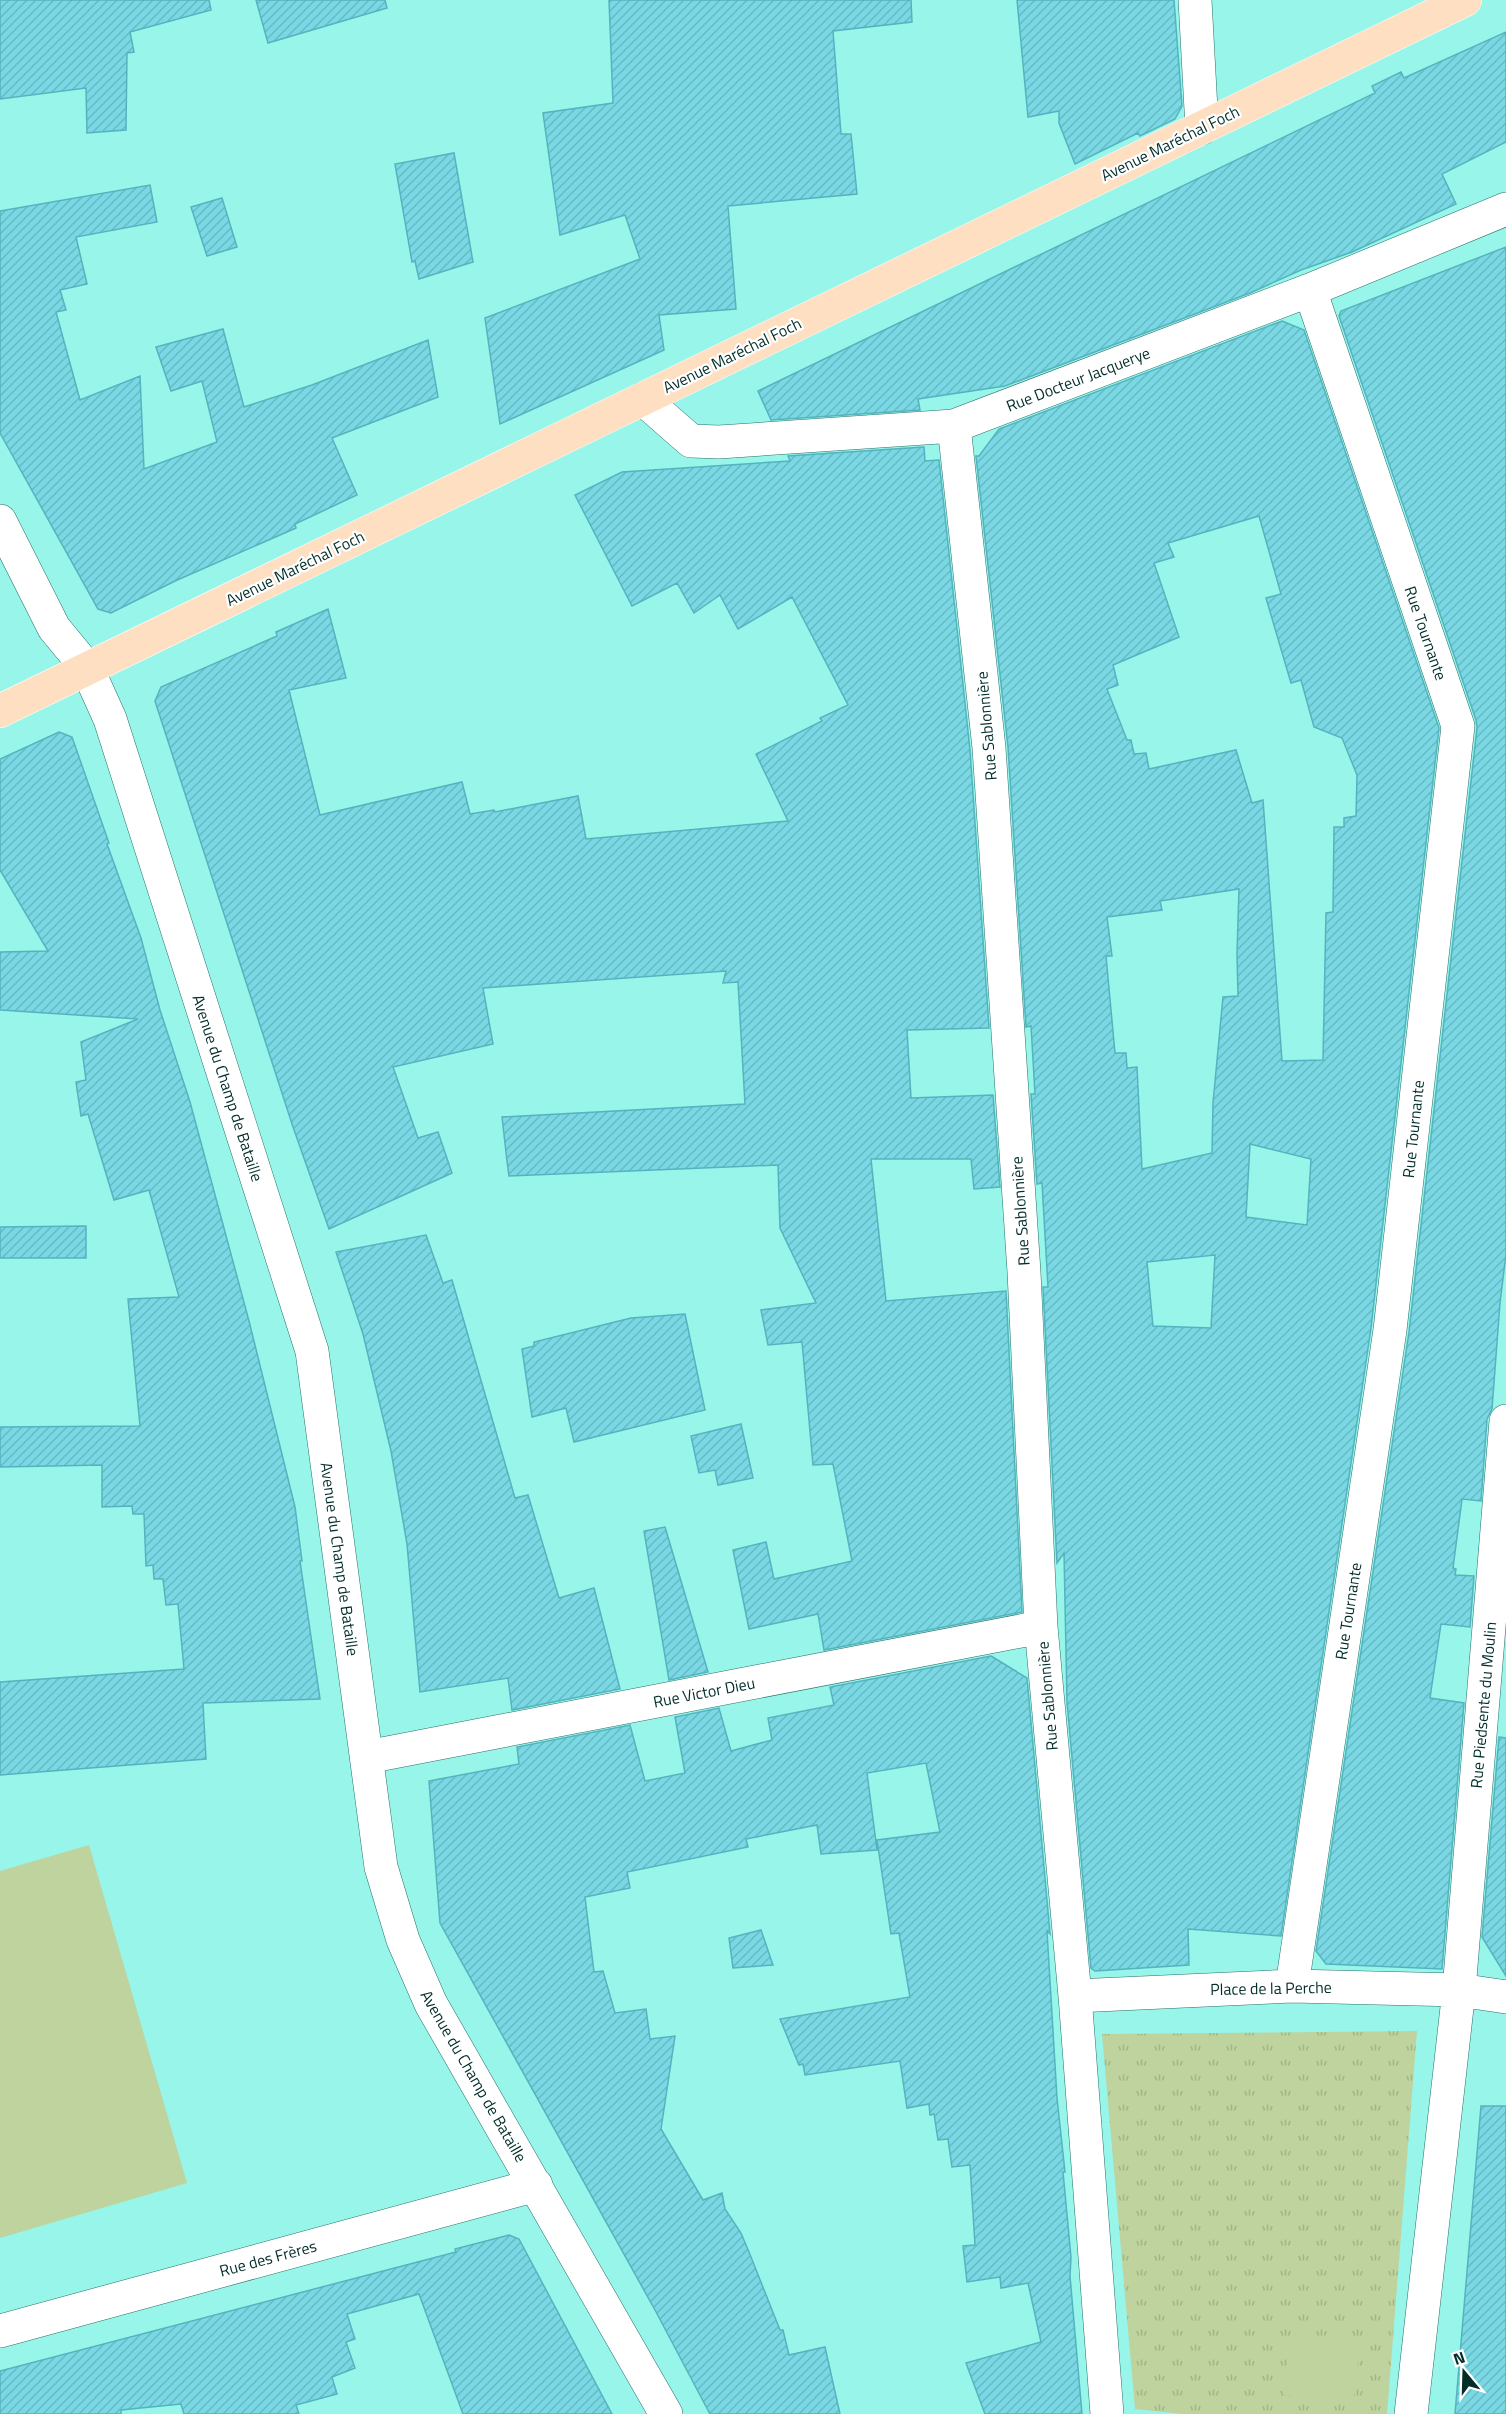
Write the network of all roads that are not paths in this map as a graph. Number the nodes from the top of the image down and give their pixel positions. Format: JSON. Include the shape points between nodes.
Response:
{"nodes":[{"id":1,"x":1196,"y":0,"type":"edge"},
{"id":2,"x":1465,"y":0,"type":"edge"},
{"id":3,"x":1202,"y":128,"type":"junction"},
{"id":4,"x":1506,"y":209,"type":"edge"},
{"id":5,"x":1310,"y":290,"type":"junction"},
{"id":6,"x":643,"y":399,"type":"junction"},
{"id":7,"x":954,"y":426,"type":"junction"},
{"id":8,"x":0,"y":521,"type":"edge"},
{"id":9,"x":87,"y":668,"type":"junction"},
{"id":10,"x":0,"y":711,"type":"edge"},
{"id":11,"x":1506,"y":1421,"type":"edge"},
{"id":12,"x":1041,"y":1628,"type":"junction"},
{"id":13,"x":367,"y":1757,"type":"junction"},
{"id":14,"x":1292,"y":1986,"type":"junction"},
{"id":15,"x":1459,"y":1990,"type":"junction"},
{"id":16,"x":1075,"y":1996,"type":"junction"},
{"id":17,"x":1506,"y":1997,"type":"edge"},
{"id":18,"x":536,"y":2185,"type":"junction"},
{"id":19,"x":0,"y":2331,"type":"edge"},
{"id":20,"x":666,"y":2414,"type":"edge"},
{"id":21,"x":1107,"y":2414,"type":"edge"},
{"id":22,"x":1411,"y":2414,"type":"edge"}],
"edges":[{"from":1,"to":3,"type":"street"},
{"from":2,"to":3,"type":"main road","name":"Avenue Maréchal Foch"},
{"from":3,"to":6,"type":"main road","name":"Avenue Maréchal Foch"},
{"from":4,"to":5,"type":"street","name":"Rue Docteur Jacquerye"},
{"from":5,"to":7,"type":"street","name":"Rue Docteur Jacquerye"},
{"from":5,"to":14,"type":"street","name":"Rue Tournante","via":[[1458,726],[1390,1330]]},
{"from":6,"to":7,"type":"street","name":"Rue Docteur Jacquerye","via":[[691,441]]},
{"from":6,"to":9,"type":"main road","name":"Avenue Maréchal Foch"},
{"from":7,"to":12,"type":"street","name":"Rue Sablonnière","via":[[989,748],[1022,1249]]},
{"from":8,"to":9,"type":"street","name":"Avenue du Champ de Bataille","via":[[54,628]]},
{"from":9,"to":10,"type":"main road","name":"Avenue Maréchal Foch"},
{"from":9,"to":13,"type":"street","name":"Avenue du Champ de Bataille","via":[[110,719],[312,1351]]},
{"from":11,"to":15,"type":"street","name":"Rue Piedsente du Moulin"},
{"from":12,"to":13,"type":"street","name":"Rue Victor Dieu"},
{"from":12,"to":16,"type":"street","name":"Rue Sablonnière"},
{"from":13,"to":18,"type":"street","name":"Avenue du Champ de Bataille","via":[[381,1867],[403,1940],[430,2004]]},
{"from":14,"to":15,"type":"street","name":"Place de la Perche"},
{"from":14,"to":16,"type":"street","name":"Place de la Perche"},
{"from":15,"to":17,"type":"street","name":"Place de la Perche"},
{"from":15,"to":22,"type":"street"},
{"from":16,"to":21,"type":"street"},
{"from":18,"to":19,"type":"street","name":"Rue des Frères"},
{"from":18,"to":20,"type":"street","name":"Avenue du Champ de Bataille"}]}
